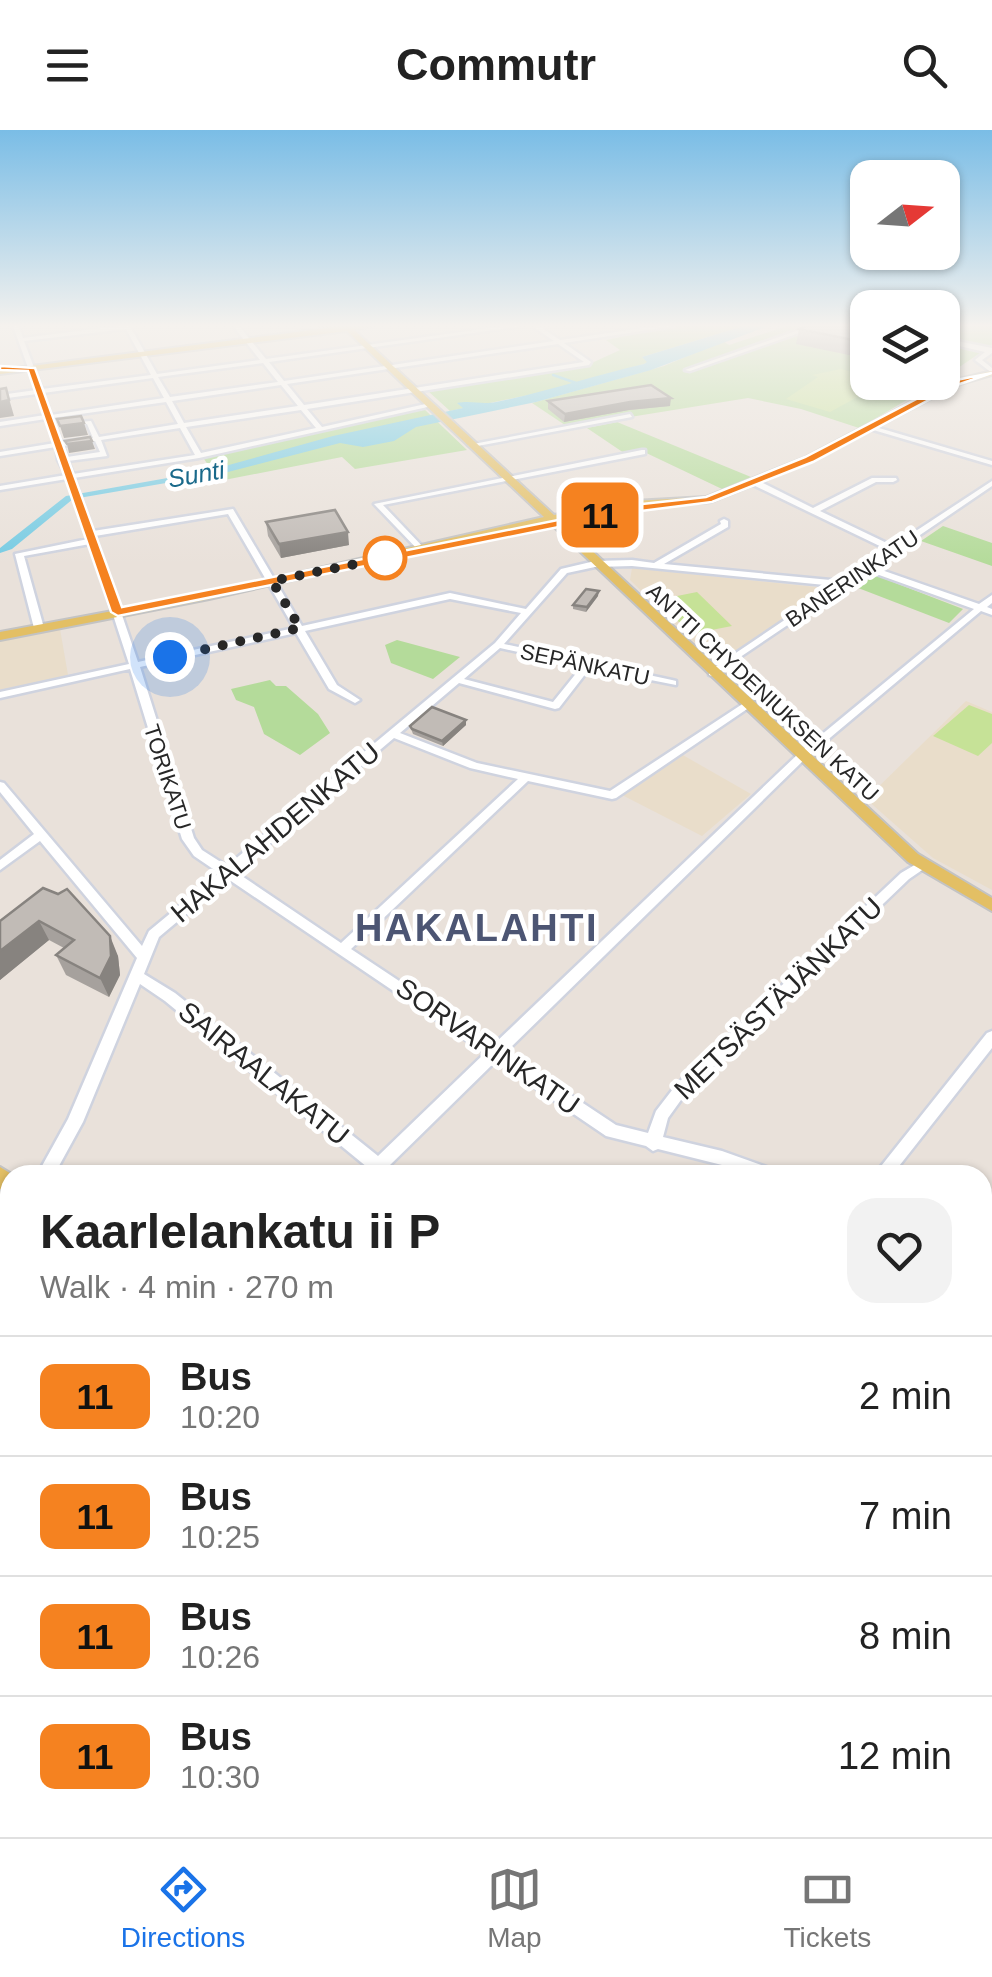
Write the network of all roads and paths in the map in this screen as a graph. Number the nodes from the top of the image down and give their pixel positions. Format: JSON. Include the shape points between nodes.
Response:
{"nodes":[{"id":1,"x":43,"y":406,"type":"edge"},
{"id":2,"x":126,"y":406,"type":"edge"},
{"id":3,"x":169,"y":406,"type":"edge"},
{"id":4,"x":319,"y":406,"type":"edge"},
{"id":5,"x":430,"y":406,"type":"edge"},
{"id":6,"x":912,"y":406,"type":"edge"},
{"id":7,"x":302,"y":408,"type":"junction"},
{"id":8,"x":438,"y":413,"type":"junction"},
{"id":9,"x":630,"y":416,"type":"dead end"},
{"id":10,"x":47,"y":417,"type":"junction"},
{"id":11,"x":0,"y":424,"type":"edge"},
{"id":12,"x":51,"y":427,"type":"junction"},
{"id":13,"x":181,"y":427,"type":"junction"},
{"id":14,"x":872,"y":428,"type":"junction"},
{"id":15,"x":320,"y":430,"type":"junction"},
{"id":16,"x":97,"y":440,"type":"junction"},
{"id":17,"x":472,"y":445,"type":"junction"},
{"id":18,"x":57,"y":446,"type":"junction"},
{"id":19,"x":642,"y":452,"type":"dead end"},
{"id":20,"x":0,"y":454,"type":"edge"},
{"id":21,"x":199,"y":456,"type":"junction"},
{"id":22,"x":62,"y":460,"type":"junction"},
{"id":23,"x":992,"y":463,"type":"edge"},
{"id":24,"x":69,"y":478,"type":"junction"},
{"id":25,"x":508,"y":480,"type":"junction"},
{"id":26,"x":892,"y":480,"type":"dead end"},
{"id":27,"x":756,"y":483,"type":"junction"},
{"id":28,"x":992,"y":484,"type":"edge"},
{"id":29,"x":0,"y":488,"type":"edge"},
{"id":30,"x":813,"y":510,"type":"junction"},
{"id":31,"x":724,"y":520,"type":"dead end"},
{"id":32,"x":552,"y":522,"type":"junction"},
{"id":33,"x":92,"y":537,"type":"junction"},
{"id":34,"x":421,"y":550,"type":"junction"},
{"id":35,"x":894,"y":550,"type":"junction"},
{"id":36,"x":595,"y":564,"type":"junction"},
{"id":37,"x":656,"y":565,"type":"junction"},
{"id":38,"x":867,"y":568,"type":"junction"},
{"id":39,"x":272,"y":581,"type":"junction"},
{"id":40,"x":843,"y":584,"type":"junction"},
{"id":41,"x":992,"y":598,"type":"edge"},
{"id":42,"x":986,"y":610,"type":"edge"},
{"id":43,"x":118,"y":612,"type":"junction"},
{"id":44,"x":529,"y":612,"type":"junction"},
{"id":45,"x":39,"y":628,"type":"junction"},
{"id":46,"x":300,"y":628,"type":"junction"},
{"id":47,"x":0,"y":636,"type":"edge"},
{"id":48,"x":498,"y":645,"type":"junction"},
{"id":49,"x":132,"y":665,"type":"junction"},
{"id":50,"x":588,"y":666,"type":"junction"},
{"id":51,"x":712,"y":672,"type":"junction"},
{"id":52,"x":458,"y":680,"type":"junction"},
{"id":53,"x":672,"y":682,"type":"dead end"},
{"id":54,"x":0,"y":695,"type":"edge"},
{"id":55,"x":355,"y":700,"type":"dead end"},
{"id":56,"x":748,"y":705,"type":"junction"},
{"id":57,"x":392,"y":734,"type":"junction"},
{"id":58,"x":802,"y":756,"type":"junction"},
{"id":59,"x":525,"y":778,"type":"junction"},
{"id":60,"x":0,"y":785,"type":"edge"},
{"id":61,"x":42,"y":834,"type":"junction"},
{"id":62,"x":0,"y":866,"type":"edge"},
{"id":63,"x":922,"y":866,"type":"junction"},
{"id":64,"x":228,"y":872,"type":"junction"},
{"id":65,"x":992,"y":905,"type":"edge"},
{"id":66,"x":344,"y":948,"type":"junction"},
{"id":67,"x":144,"y":956,"type":"junction"},
{"id":68,"x":136,"y":975,"type":"junction"},
{"id":69,"x":992,"y":1037,"type":"edge"},
{"id":70,"x":501,"y":1052,"type":"junction"},
{"id":71,"x":653,"y":1144,"type":"junction"},
{"id":72,"x":51,"y":1165,"type":"edge"},
{"id":73,"x":370,"y":1165,"type":"edge"},
{"id":74,"x":387,"y":1165,"type":"edge"},
{"id":75,"x":741,"y":1165,"type":"edge"},
{"id":76,"x":890,"y":1165,"type":"edge"}],
"edges":[{"from":1,"to":10,"type":"street","name":"TORIKATU"},
{"from":2,"to":10,"type":"street"},
{"from":3,"to":13,"type":"street"},
{"from":4,"to":7,"type":"street"},
{"from":5,"to":8,"type":"main road","name":"ANTTI CHYDENIUKSEN KATU"},
{"from":6,"to":14,"type":"main road"},
{"from":7,"to":13,"type":"street"},
{"from":7,"to":15,"type":"street"},
{"from":8,"to":15,"type":"street"},
{"from":8,"to":17,"type":"main road","name":"ANTTI CHYDENIUKSEN KATU"},
{"from":9,"to":17,"type":"street"},
{"from":10,"to":11,"type":"street"},
{"from":10,"to":12,"type":"street","name":"TORIKATU"},
{"from":12,"to":16,"type":"street","via":[[90,422]]},
{"from":12,"to":18,"type":"street","name":"TORIKATU"},
{"from":13,"to":16,"type":"street"},
{"from":13,"to":21,"type":"street"},
{"from":14,"to":23,"type":"street"},
{"from":14,"to":27,"type":"main road"},
{"from":15,"to":21,"type":"street"},
{"from":16,"to":18,"type":"street"},
{"from":16,"to":22,"type":"street","via":[[104,454]]},
{"from":17,"to":25,"type":"main road","name":"ANTTI CHYDENIUKSEN KATU"},
{"from":18,"to":20,"type":"street"},
{"from":18,"to":22,"type":"street","name":"TORIKATU"},
{"from":19,"to":25,"type":"street"},
{"from":21,"to":24,"type":"street"},
{"from":22,"to":24,"type":"street","name":"TORIKATU"},
{"from":24,"to":29,"type":"street"},
{"from":24,"to":33,"type":"street","name":"TORIKATU"},
{"from":25,"to":32,"type":"main road","name":"ANTTI CHYDENIUKSEN KATU"},
{"from":25,"to":34,"type":"street","via":[[378,504]]},
{"from":26,"to":30,"type":"street","via":[[875,480]]},
{"from":27,"to":30,"type":"street"},
{"from":27,"to":32,"type":"main road","via":[[701,502]]},
{"from":28,"to":35,"type":"street","name":"BANERINKATU"},
{"from":30,"to":35,"type":"street"},
{"from":31,"to":37,"type":"street","via":[[725,526]]},
{"from":32,"to":34,"type":"main road"},
{"from":32,"to":36,"type":"main road","name":"ANTTI CHYDENIUKSEN KATU"},
{"from":33,"to":39,"type":"street","via":[[229,510]]},
{"from":33,"to":43,"type":"street","name":"TORIKATU"},
{"from":33,"to":45,"type":"street","via":[[20,554]]},
{"from":34,"to":39,"type":"main road"},
{"from":35,"to":38,"type":"street","name":"BANERINKATU"},
{"from":36,"to":37,"type":"street"},
{"from":36,"to":44,"type":"street","name":"HAKALAHDENKATU","via":[[564,572]]},
{"from":36,"to":51,"type":"main road","name":"ANTTI CHYDENIUKSEN KATU"},
{"from":37,"to":40,"type":"street"},
{"from":38,"to":40,"type":"street","name":"BANERINKATU"},
{"from":38,"to":42,"type":"street"},
{"from":39,"to":43,"type":"main road"},
{"from":39,"to":46,"type":"street"},
{"from":40,"to":51,"type":"street","name":"BANERINKATU"},
{"from":41,"to":42,"type":"street"},
{"from":42,"to":58,"type":"street"},
{"from":43,"to":45,"type":"main road"},
{"from":43,"to":49,"type":"street","name":"TORIKATU"},
{"from":44,"to":46,"type":"street","via":[[450,596]]},
{"from":44,"to":48,"type":"street","name":"HAKALAHDENKATU"},
{"from":45,"to":47,"type":"main road"},
{"from":46,"to":49,"type":"street"},
{"from":46,"to":55,"type":"street","via":[[333,687]]},
{"from":48,"to":50,"type":"street","name":"SEPÄNKATU"},
{"from":48,"to":52,"type":"street","name":"HAKALAHDENKATU"},
{"from":49,"to":54,"type":"street"},
{"from":49,"to":64,"type":"street","name":"TORIKATU","via":[[188,840]]},
{"from":50,"to":52,"type":"street","via":[[554,706]]},
{"from":50,"to":53,"type":"street","name":"SEPÄNKATU"},
{"from":51,"to":56,"type":"main road","name":"ANTTI CHYDENIUKSEN KATU"},
{"from":52,"to":57,"type":"street","name":"HAKALAHDENKATU"},
{"from":56,"to":58,"type":"main road","name":"ANTTI CHYDENIUKSEN KATU"},
{"from":56,"to":59,"type":"street","via":[[612,795]]},
{"from":57,"to":59,"type":"street"},
{"from":57,"to":64,"type":"street","name":"HAKALAHDENKATU"},
{"from":58,"to":63,"type":"main road","name":"ANTTI CHYDENIUKSEN KATU"},
{"from":58,"to":70,"type":"street"},
{"from":59,"to":66,"type":"street"},
{"from":60,"to":61,"type":"street"},
{"from":61,"to":62,"type":"street"},
{"from":61,"to":67,"type":"street"},
{"from":63,"to":65,"type":"main road","name":"ANTTI CHYDENIUKSEN KATU"},
{"from":63,"to":71,"type":"street","name":"METSÄSTÄJÄNKATU","via":[[681,1089],[661,1116]]},
{"from":64,"to":66,"type":"street","name":"SORVARINKATU"},
{"from":64,"to":67,"type":"street","name":"HAKALAHDENKATU","via":[[154,934]]},
{"from":66,"to":70,"type":"street","name":"SORVARINKATU"},
{"from":67,"to":68,"type":"street","name":"HAKALAHDENKATU"},
{"from":68,"to":72,"type":"street","name":"HAKALAHDENKATU"},
{"from":68,"to":73,"type":"street","name":"SAIRAALAKATU"},
{"from":69,"to":76,"type":"street"},
{"from":70,"to":71,"type":"street","name":"SORVARINKATU","via":[[612,1131]]},
{"from":70,"to":74,"type":"street"},
{"from":71,"to":75,"type":"street","name":"SORVARINKATU"}]}
